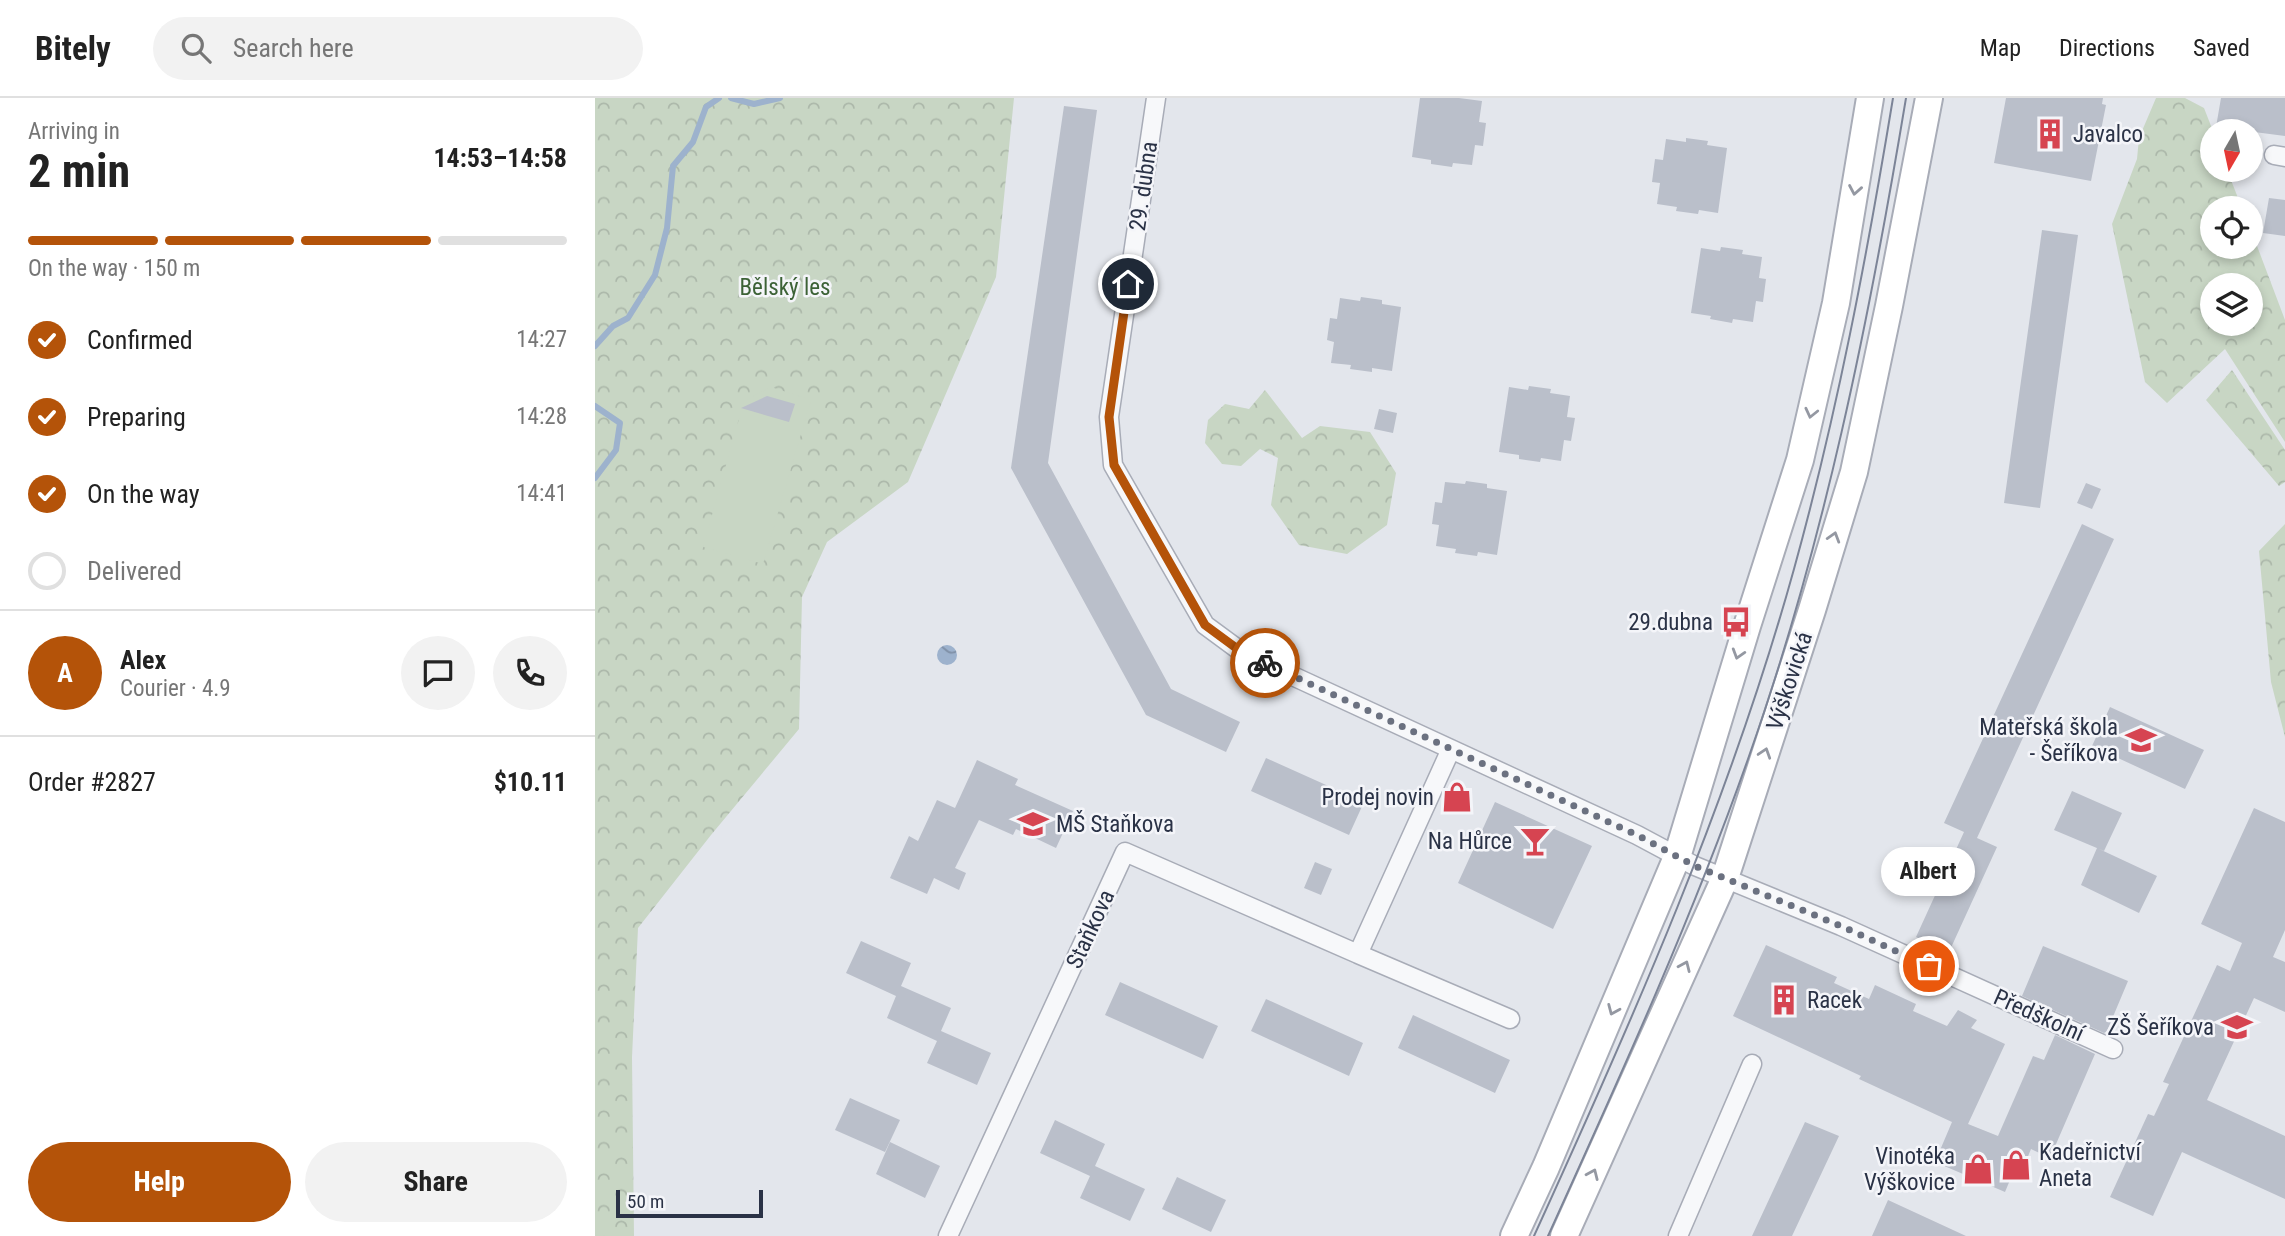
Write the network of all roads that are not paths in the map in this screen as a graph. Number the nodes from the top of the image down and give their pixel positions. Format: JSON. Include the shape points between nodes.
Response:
{"nodes":[{"id":1,"x":1156,"y":98,"type":"edge"},
{"id":2,"x":1870,"y":98,"type":"edge"},
{"id":3,"x":1929,"y":98,"type":"edge"},
{"id":4,"x":1451,"y":749,"type":"junction"},
{"id":5,"x":1686,"y":861,"type":"junction"},
{"id":6,"x":1724,"y":878,"type":"junction"},
{"id":7,"x":1358,"y":954,"type":"junction"},
{"id":8,"x":1510,"y":1019,"type":"dead end"},
{"id":9,"x":2113,"y":1049,"type":"dead end"},
{"id":10,"x":1752,"y":1064,"type":"dead end"},
{"id":11,"x":948,"y":1236,"type":"edge"},
{"id":12,"x":1514,"y":1236,"type":"edge"},
{"id":13,"x":1564,"y":1236,"type":"edge"},
{"id":14,"x":1678,"y":1236,"type":"edge"}],
"edges":[{"from":1,"to":4,"type":"street","name":"29. dubna","via":[[1109,417],[1114,465],[1205,625],[1243,653]]},
{"from":2,"to":5,"type":"street","one_way":true,"via":[[1836,303],[1800,460],[1747,626]]},
{"from":6,"to":3,"type":"street","name":"Výškovická","one_way":true,"via":[[1854,472]]},
{"from":4,"to":5,"type":"street","name":"29. dubna"},
{"from":4,"to":7,"type":"street"},
{"from":5,"to":6,"type":"street","name":"Předškolní"},
{"from":5,"to":12,"type":"street","one_way":true},
{"from":6,"to":9,"type":"street","name":"Předškolní"},
{"from":13,"to":6,"type":"street","name":"Výškovická","one_way":true},
{"from":7,"to":8,"type":"street","name":"Staňkova"},
{"from":7,"to":11,"type":"street","name":"Staňkova","via":[[1125,852]]},
{"from":10,"to":14,"type":"street"}]}
